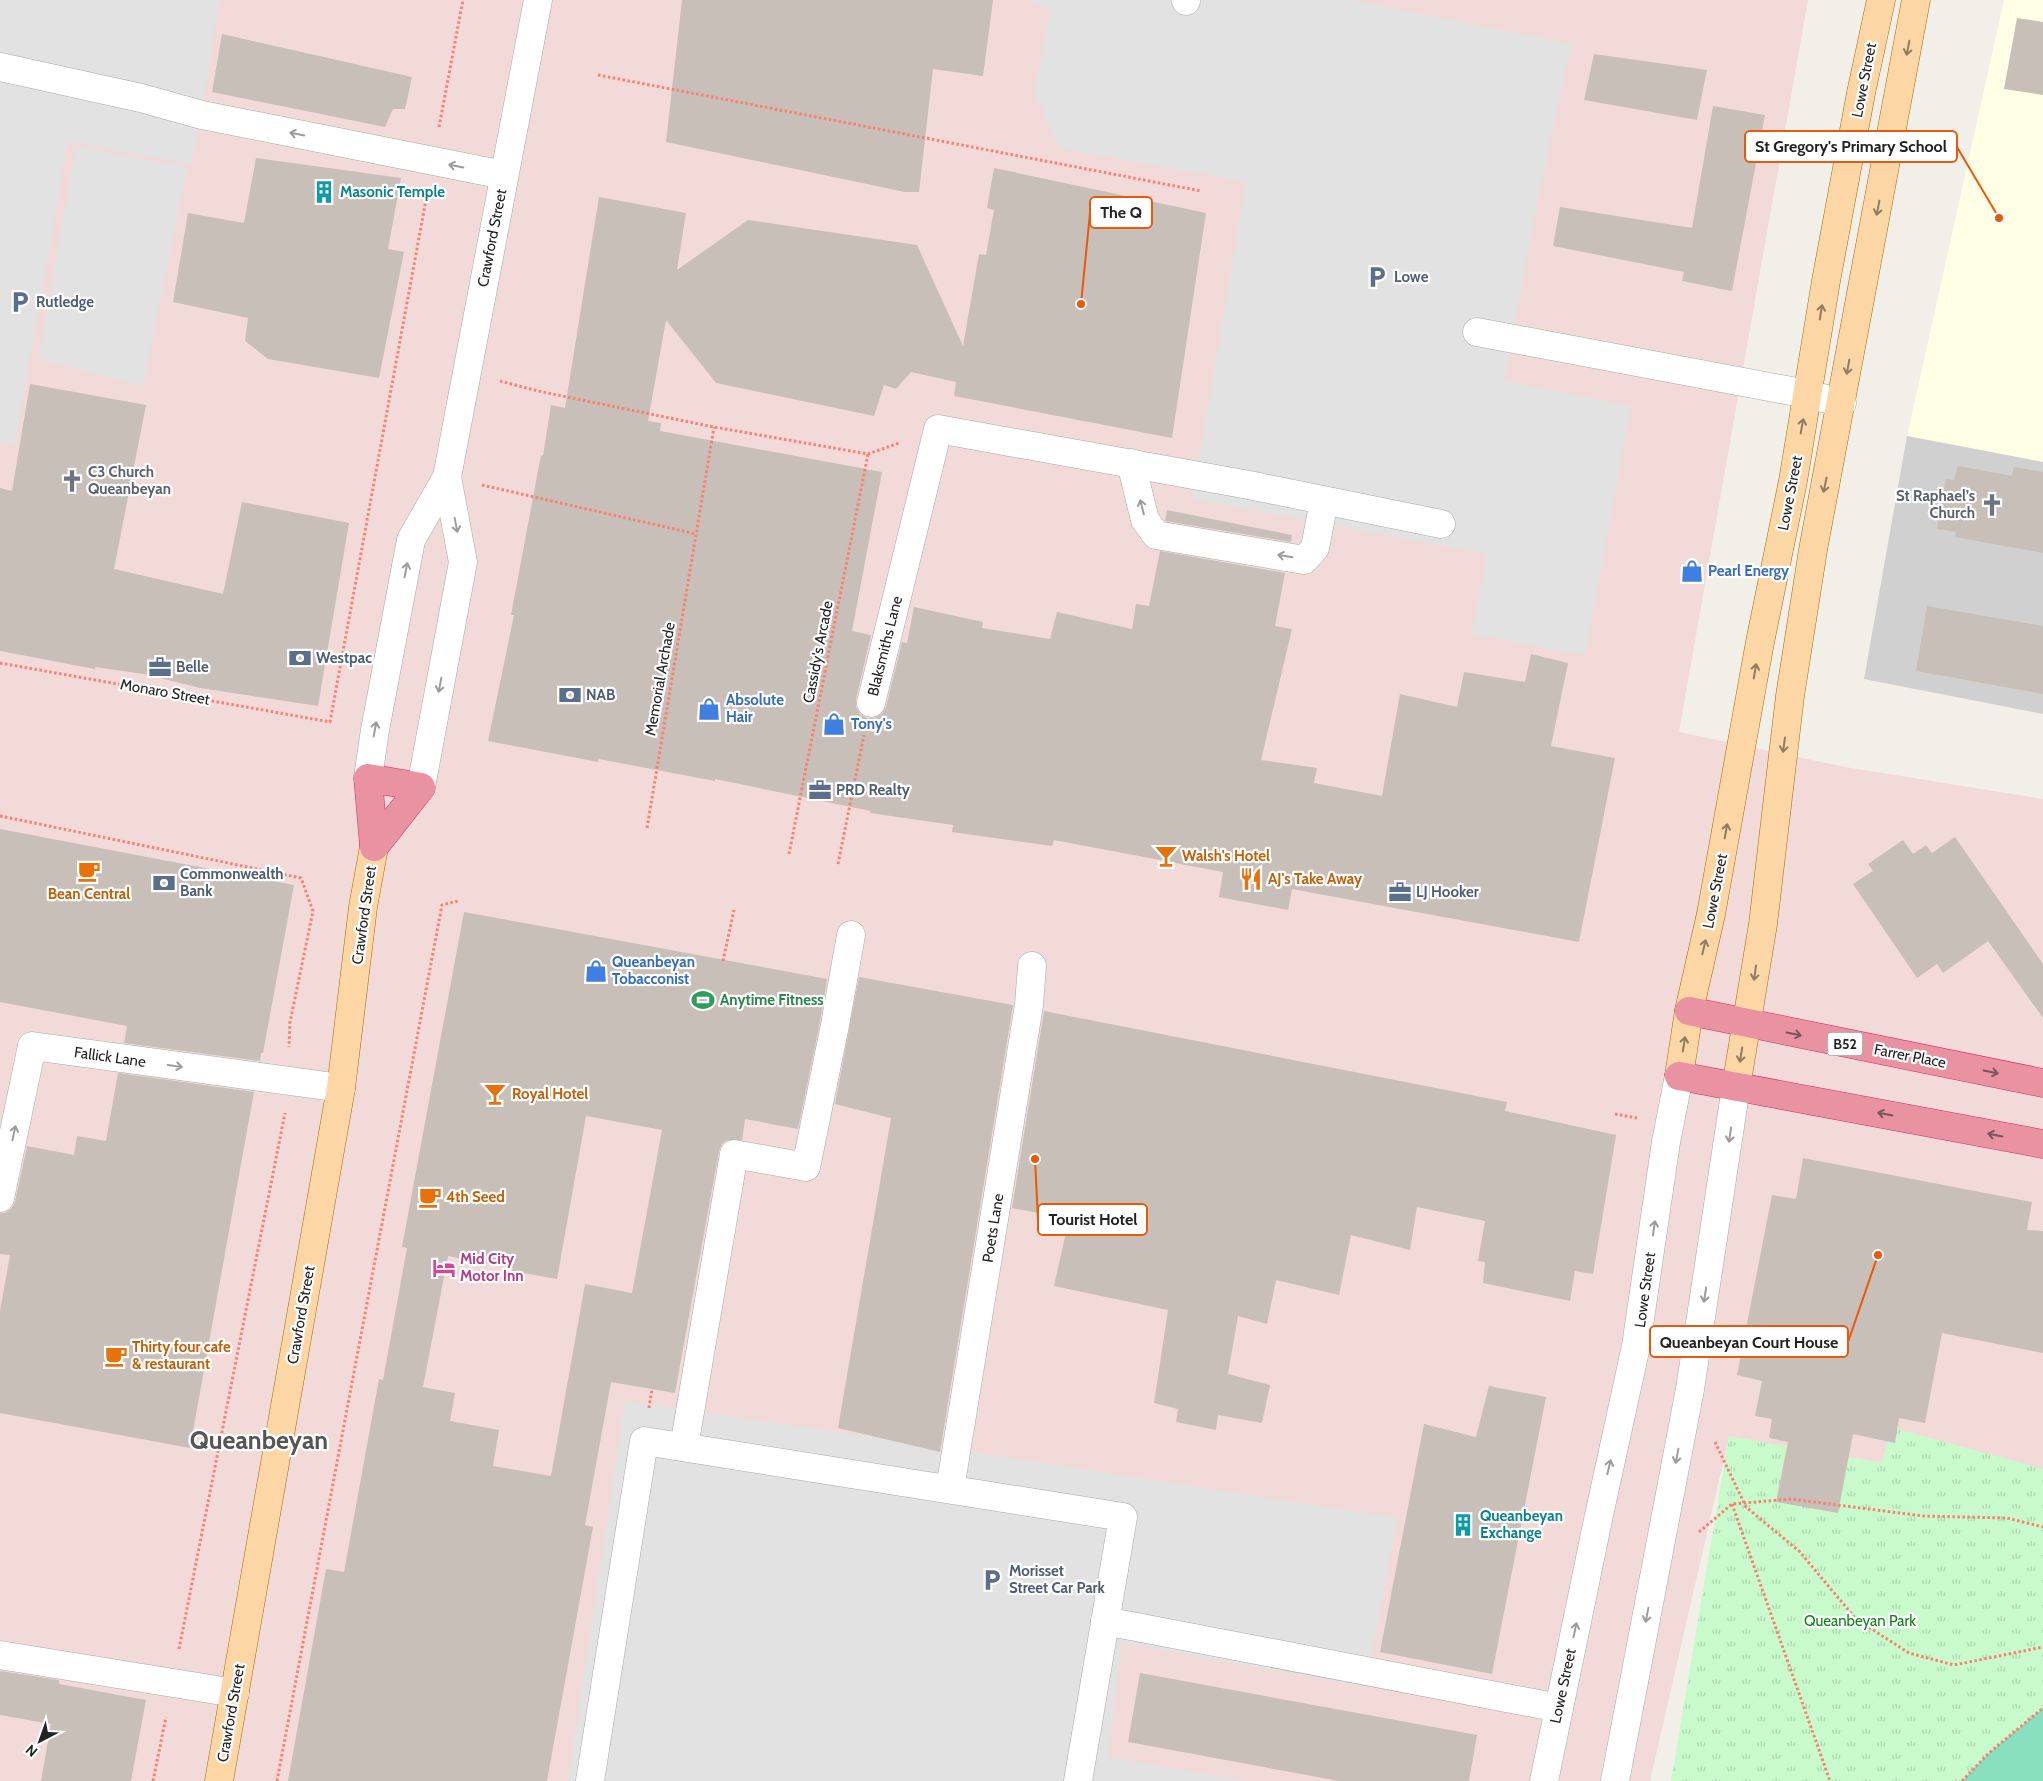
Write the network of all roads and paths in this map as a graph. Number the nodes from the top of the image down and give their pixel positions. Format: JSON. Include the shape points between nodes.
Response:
{"nodes":[{"id":1,"x":463,"y":0,"type":"edge"},
{"id":2,"x":538,"y":0,"type":"edge"},
{"id":3,"x":1881,"y":0,"type":"edge"},
{"id":4,"x":1916,"y":0,"type":"edge"},
{"id":5,"x":0,"y":67,"type":"edge"},
{"id":6,"x":598,"y":75,"type":"dead end"},
{"id":7,"x":433,"y":161,"type":"junction"},
{"id":8,"x":504,"y":175,"type":"junction"},
{"id":9,"x":1201,"y":191,"type":"dead end"},
{"id":10,"x":1477,"y":332,"type":"dead end"},
{"id":11,"x":467,"y":372,"type":"junction"},
{"id":12,"x":1807,"y":394,"type":"junction"},
{"id":13,"x":1842,"y":402,"type":"junction"},
{"id":14,"x":714,"y":427,"type":"junction"},
{"id":15,"x":938,"y":428,"type":"junction"},
{"id":16,"x":868,"y":454,"type":"junction"},
{"id":17,"x":1131,"y":463,"type":"junction"},
{"id":18,"x":447,"y":477,"type":"junction"},
{"id":19,"x":1324,"y":501,"type":"junction"},
{"id":20,"x":1441,"y":524,"type":"dead end"},
{"id":21,"x":696,"y":534,"type":"junction"},
{"id":22,"x":0,"y":663,"type":"edge"},
{"id":23,"x":871,"y":703,"type":"joint"},
{"id":24,"x":368,"y":778,"type":"junction"},
{"id":25,"x":420,"y":787,"type":"junction"},
{"id":26,"x":0,"y":816,"type":"edge"},
{"id":27,"x":647,"y":828,"type":"dead end"},
{"id":28,"x":374,"y":847,"type":"junction"},
{"id":29,"x":790,"y":854,"type":"dead end"},
{"id":30,"x":838,"y":864,"type":"dead end"},
{"id":31,"x":458,"y":901,"type":"dead end"},
{"id":32,"x":734,"y":910,"type":"dead end"},
{"id":33,"x":851,"y":934,"type":"dead end"},
{"id":34,"x":723,"y":961,"type":"dead end"},
{"id":35,"x":1032,"y":966,"type":"dead end"},
{"id":36,"x":1689,"y":1011,"type":"junction"},
{"id":37,"x":1746,"y":1024,"type":"junction"},
{"id":38,"x":1678,"y":1076,"type":"junction"},
{"id":39,"x":289,"y":1081,"type":"junction"},
{"id":40,"x":2043,"y":1083,"type":"edge"},
{"id":41,"x":1736,"y":1086,"type":"junction"},
{"id":42,"x":341,"y":1088,"type":"junction"},
{"id":43,"x":2043,"y":1144,"type":"edge"},
{"id":44,"x":0,"y":1198,"type":"edge"},
{"id":45,"x":1690,"y":1389,"type":"junction"},
{"id":46,"x":684,"y":1447,"type":"junction"},
{"id":47,"x":950,"y":1489,"type":"junction"},
{"id":48,"x":1745,"y":1503,"type":"junction"},
{"id":49,"x":1732,"y":1504,"type":"junction"},
{"id":50,"x":2043,"y":1527,"type":"edge"},
{"id":51,"x":1696,"y":1534,"type":"dead end"},
{"id":52,"x":1105,"y":1621,"type":"junction"},
{"id":53,"x":2043,"y":1647,"type":"edge"},
{"id":54,"x":0,"y":1655,"type":"edge"},
{"id":55,"x":173,"y":1682,"type":"junction"},
{"id":56,"x":235,"y":1693,"type":"junction"},
{"id":57,"x":1559,"y":1708,"type":"junction"},
{"id":58,"x":2043,"y":1708,"type":"edge"},
{"id":59,"x":153,"y":1781,"type":"edge"},
{"id":60,"x":219,"y":1781,"type":"edge"},
{"id":61,"x":277,"y":1781,"type":"edge"},
{"id":62,"x":590,"y":1781,"type":"edge"},
{"id":63,"x":1078,"y":1781,"type":"edge"},
{"id":64,"x":1544,"y":1781,"type":"edge"},
{"id":65,"x":1615,"y":1781,"type":"edge"},
{"id":66,"x":1830,"y":1781,"type":"edge"},
{"id":67,"x":1962,"y":1781,"type":"edge"}],
"edges":[{"from":1,"to":7,"type":"path"},
{"from":2,"to":8,"type":"street","name":"Crawford Street"},
{"from":12,"to":3,"type":"main road","name":"Lowe Street","one_way":true},
{"from":4,"to":13,"type":"main road","one_way":true},
{"from":7,"to":5,"type":"street","one_way":true,"via":[[202,115],[142,98]]},
{"from":6,"to":9,"type":"path"},
{"from":8,"to":7,"type":"street","one_way":true},
{"from":7,"to":22,"type":"path","name":"Monaro Street","via":[[330,722]]},
{"from":8,"to":11,"type":"street","name":"Crawford Street"},
{"from":10,"to":12,"type":"street"},
{"from":11,"to":14,"type":"path","via":[[538,391]]},
{"from":11,"to":18,"type":"street","name":"Crawford Street"},
{"from":12,"to":13,"type":"street"},
{"from":36,"to":12,"type":"main road","name":"Lowe Street","one_way":true,"via":[[1712,914]]},
{"from":13,"to":37,"type":"main road","one_way":true,"via":[[1823,494],[1790,696],[1763,924]]},
{"from":14,"to":16,"type":"path"},
{"from":14,"to":21,"type":"path","name":"Memorial Archade"},
{"from":15,"to":16,"type":"path"},
{"from":15,"to":17,"type":"street"},
{"from":15,"to":23,"type":"street","name":"Blaksmiths Lane"},
{"from":16,"to":29,"type":"path","name":"Cassidy's Arcade"},
{"from":17,"to":19,"type":"street"},
{"from":19,"to":17,"type":"street","one_way":true,"via":[[1315,548],[1304,560],[1156,535],[1145,520]]},
{"from":18,"to":21,"type":"path"},
{"from":24,"to":18,"type":"street","name":"Crawford Street","one_way":true,"via":[[411,540]]},
{"from":18,"to":25,"type":"street","name":"Crawford Street","one_way":true,"via":[[463,562]]},
{"from":19,"to":20,"type":"street"},
{"from":21,"to":27,"type":"path","name":"Memorial Archade"},
{"from":23,"to":30,"type":"path","name":"Blaksmiths Lane"},
{"from":24,"to":25,"type":"highway"},
{"from":24,"to":28,"type":"highway","name":"Crawford Street"},
{"from":25,"to":28,"type":"highway","name":"Crawford Street"},
{"from":26,"to":39,"type":"path","via":[[301,878],[313,911],[290,1022]]},
{"from":28,"to":42,"type":"main road","name":"Crawford Street","via":[[363,908]]},
{"from":31,"to":61,"type":"path","via":[[442,905]]},
{"from":32,"to":34,"type":"path"},
{"from":33,"to":46,"type":"street","via":[[806,1167],[734,1154]]},
{"from":35,"to":47,"type":"street","name":"Poets Lane","via":[[1030,1005]]},
{"from":36,"to":37,"type":"highway","name":"Farrer Place","number":"B52"},
{"from":38,"to":36,"type":"main road","name":"Lowe Street","one_way":true},
{"from":37,"to":40,"type":"highway","name":"Farrer Place","number":"B52","one_way":true},
{"from":37,"to":41,"type":"main road","one_way":true},
{"from":38,"to":41,"type":"highway"},
{"from":57,"to":38,"type":"street","name":"Lowe Street","one_way":true,"via":[[1636,1346]]},
{"from":39,"to":42,"type":"street","name":"Fallick Lane"},
{"from":44,"to":39,"type":"street","name":"Fallick Lane","one_way":true,"via":[[32,1046]]},
{"from":39,"to":55,"type":"path"},
{"from":43,"to":41,"type":"highway","one_way":true},
{"from":41,"to":45,"type":"street","one_way":true},
{"from":42,"to":56,"type":"main road","name":"Crawford Street"},
{"from":45,"to":48,"type":"path"},
{"from":45,"to":65,"type":"street","one_way":true},
{"from":46,"to":47,"type":"street"},
{"from":46,"to":62,"type":"street","via":[[644,1441]]},
{"from":47,"to":52,"type":"street","via":[[1123,1517]]},
{"from":48,"to":49,"type":"path"},
{"from":48,"to":50,"type":"path","via":[[1791,1499],[1923,1516],[2007,1518]]},
{"from":48,"to":53,"type":"path","via":[[1799,1551],[1856,1618],[1909,1653],[1954,1665]]},
{"from":49,"to":51,"type":"path"},
{"from":49,"to":66,"type":"path"},
{"from":52,"to":57,"type":"street"},
{"from":52,"to":63,"type":"street"},
{"from":54,"to":55,"type":"street"},
{"from":55,"to":56,"type":"street"},
{"from":55,"to":59,"type":"path"},
{"from":56,"to":60,"type":"main road","name":"Crawford Street"},
{"from":57,"to":64,"type":"street","name":"Lowe Street"},
{"from":58,"to":67,"type":"path","via":[[1988,1753]]}]}
